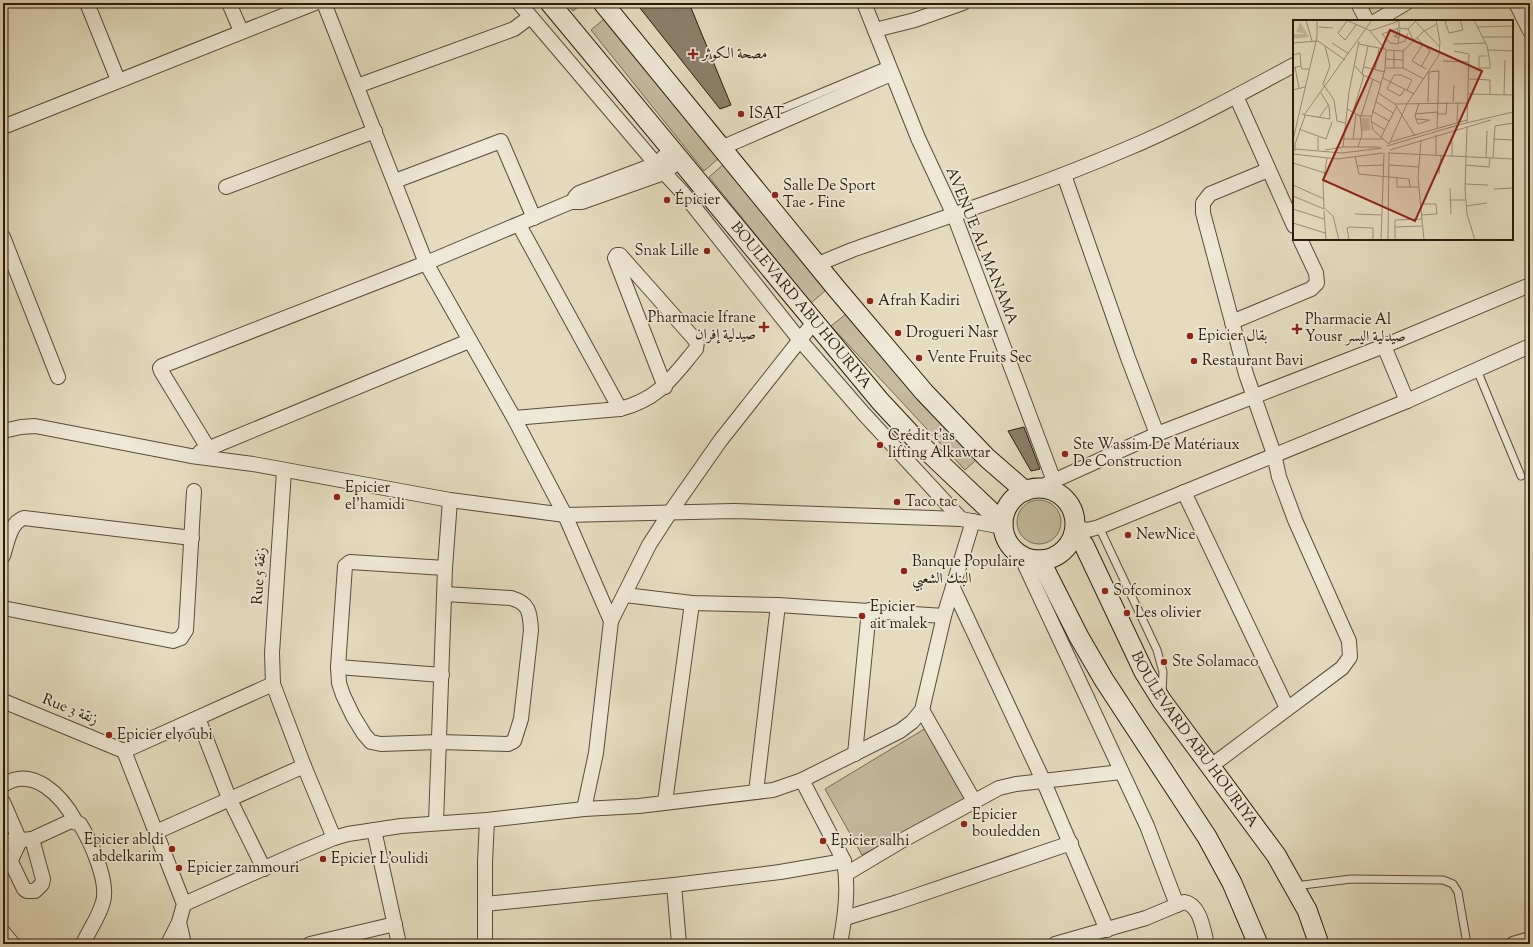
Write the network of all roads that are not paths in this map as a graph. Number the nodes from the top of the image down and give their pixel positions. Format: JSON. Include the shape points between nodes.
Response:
{"nodes":[{"id":1,"x":87,"y":3,"type":"edge"},
{"id":2,"x":230,"y":3,"type":"edge"},
{"id":3,"x":315,"y":3,"type":"edge"},
{"id":4,"x":324,"y":3,"type":"edge"},
{"id":5,"x":519,"y":3,"type":"edge"},
{"id":6,"x":550,"y":3,"type":"edge"},
{"id":7,"x":603,"y":3,"type":"edge"},
{"id":8,"x":864,"y":3,"type":"edge"},
{"id":9,"x":963,"y":3,"type":"edge"},
{"id":10,"x":1358,"y":3,"type":"edge"},
{"id":11,"x":1406,"y":3,"type":"edge"},
{"id":12,"x":1516,"y":3,"type":"edge"},
{"id":13,"x":530,"y":17,"type":"junction"},
{"id":14,"x":1366,"y":20,"type":"edge"},
{"id":15,"x":1378,"y":20,"type":"edge"},
{"id":16,"x":875,"y":30,"type":"junction"},
{"id":17,"x":241,"y":31,"type":"junction"},
{"id":18,"x":1530,"y":31,"type":"edge"},
{"id":19,"x":1293,"y":66,"type":"edge"},
{"id":20,"x":890,"y":69,"type":"junction"},
{"id":21,"x":118,"y":80,"type":"junction"},
{"id":22,"x":357,"y":86,"type":"junction"},
{"id":23,"x":1236,"y":96,"type":"junction"},
{"id":24,"x":782,"y":109,"type":"dead end"},
{"id":25,"x":3,"y":127,"type":"edge"},
{"id":26,"x":375,"y":131,"type":"junction"},
{"id":27,"x":721,"y":148,"type":"junction"},
{"id":28,"x":676,"y":154,"type":"junction"},
{"id":29,"x":660,"y":169,"type":"junction"},
{"id":30,"x":1268,"y":170,"type":"junction"},
{"id":31,"x":1064,"y":175,"type":"junction"},
{"id":32,"x":395,"y":181,"type":"junction"},
{"id":33,"x":226,"y":187,"type":"dead end"},
{"id":34,"x":954,"y":215,"type":"junction"},
{"id":35,"x":534,"y":218,"type":"junction"},
{"id":36,"x":1293,"y":224,"type":"edge"},
{"id":37,"x":519,"y":225,"type":"junction"},
{"id":38,"x":3,"y":237,"type":"edge"},
{"id":39,"x":1300,"y":240,"type":"edge"},
{"id":40,"x":426,"y":264,"type":"junction"},
{"id":41,"x":818,"y":264,"type":"junction"},
{"id":42,"x":1530,"y":285,"type":"edge"},
{"id":43,"x":814,"y":322,"type":"junction"},
{"id":44,"x":1232,"y":322,"type":"junction"},
{"id":45,"x":799,"y":339,"type":"junction"},
{"id":46,"x":469,"y":341,"type":"junction"},
{"id":47,"x":1384,"y":346,"type":"junction"},
{"id":48,"x":1530,"y":346,"type":"edge"},
{"id":49,"x":1477,"y":370,"type":"junction"},
{"id":50,"x":58,"y":377,"type":"dead end"},
{"id":51,"x":665,"y":387,"type":"junction"},
{"id":52,"x":1253,"y":396,"type":"junction"},
{"id":53,"x":1407,"y":401,"type":"junction"},
{"id":54,"x":620,"y":409,"type":"junction"},
{"id":55,"x":514,"y":418,"type":"junction"},
{"id":56,"x":3,"y":431,"type":"edge"},
{"id":57,"x":1157,"y":434,"type":"junction"},
{"id":58,"x":208,"y":448,"type":"junction"},
{"id":59,"x":1274,"y":454,"type":"junction"},
{"id":60,"x":191,"y":456,"type":"junction"},
{"id":61,"x":284,"y":471,"type":"junction"},
{"id":62,"x":1521,"y":476,"type":"dead end"},
{"id":63,"x":1039,"y":487,"type":"junction"},
{"id":64,"x":194,"y":491,"type":"dead end"},
{"id":65,"x":1184,"y":492,"type":"junction"},
{"id":66,"x":450,"y":500,"type":"junction"},
{"id":67,"x":672,"y":511,"type":"junction"},
{"id":68,"x":565,"y":516,"type":"junction"},
{"id":69,"x":967,"y":520,"type":"junction"},
{"id":70,"x":1003,"y":525,"type":"junction"},
{"id":71,"x":1099,"y":527,"type":"junction"},
{"id":72,"x":1074,"y":530,"type":"junction"},
{"id":73,"x":192,"y":538,"type":"junction"},
{"id":74,"x":3,"y":556,"type":"edge"},
{"id":75,"x":1032,"y":559,"type":"junction"},
{"id":76,"x":445,"y":568,"type":"junction"},
{"id":77,"x":953,"y":588,"type":"junction"},
{"id":78,"x":445,"y":594,"type":"junction"},
{"id":79,"x":625,"y":595,"type":"junction"},
{"id":80,"x":692,"y":603,"type":"junction"},
{"id":81,"x":778,"y":605,"type":"junction"},
{"id":82,"x":3,"y":608,"type":"edge"},
{"id":83,"x":869,"y":610,"type":"junction"},
{"id":84,"x":944,"y":616,"type":"junction"},
{"id":85,"x":611,"y":621,"type":"junction"},
{"id":86,"x":338,"y":667,"type":"junction"},
{"id":87,"x":442,"y":675,"type":"junction"},
{"id":88,"x":273,"y":684,"type":"junction"},
{"id":89,"x":1162,"y":701,"type":"junction"},
{"id":90,"x":3,"y":702,"type":"edge"},
{"id":91,"x":1287,"y":708,"type":"junction"},
{"id":92,"x":922,"y":710,"type":"junction"},
{"id":93,"x":198,"y":718,"type":"junction"},
{"id":94,"x":439,"y":742,"type":"junction"},
{"id":95,"x":124,"y":751,"type":"junction"},
{"id":96,"x":855,"y":754,"type":"junction"},
{"id":97,"x":304,"y":766,"type":"junction"},
{"id":98,"x":1211,"y":766,"type":"junction"},
{"id":99,"x":1121,"y":772,"type":"junction"},
{"id":100,"x":802,"y":780,"type":"junction"},
{"id":101,"x":1043,"y":780,"type":"junction"},
{"id":102,"x":3,"y":785,"type":"edge"},
{"id":103,"x":756,"y":792,"type":"junction"},
{"id":104,"x":229,"y":798,"type":"junction"},
{"id":105,"x":974,"y":801,"type":"junction"},
{"id":106,"x":3,"y":802,"type":"edge"},
{"id":107,"x":665,"y":802,"type":"junction"},
{"id":108,"x":584,"y":809,"type":"junction"},
{"id":109,"x":487,"y":820,"type":"junction"},
{"id":110,"x":76,"y":822,"type":"junction"},
{"id":111,"x":436,"y":823,"type":"junction"},
{"id":112,"x":374,"y":830,"type":"junction"},
{"id":113,"x":156,"y":832,"type":"junction"},
{"id":114,"x":334,"y":838,"type":"junction"},
{"id":115,"x":26,"y":840,"type":"junction"},
{"id":116,"x":3,"y":842,"type":"edge"},
{"id":117,"x":1071,"y":843,"type":"junction"},
{"id":118,"x":6,"y":862,"type":"edge"},
{"id":119,"x":845,"y":868,"type":"junction"},
{"id":120,"x":264,"y":869,"type":"junction"},
{"id":121,"x":674,"y":885,"type":"junction"},
{"id":122,"x":1293,"y":886,"type":"junction"},
{"id":123,"x":184,"y":904,"type":"junction"},
{"id":124,"x":485,"y":904,"type":"junction"},
{"id":125,"x":1177,"y":905,"type":"junction"},
{"id":126,"x":845,"y":918,"type":"junction"},
{"id":127,"x":179,"y":922,"type":"junction"},
{"id":128,"x":395,"y":924,"type":"junction"},
{"id":129,"x":1107,"y":930,"type":"junction"},
{"id":130,"x":3,"y":932,"type":"edge"},
{"id":131,"x":1530,"y":939,"type":"edge"},
{"id":132,"x":13,"y":944,"type":"edge"},
{"id":133,"x":83,"y":944,"type":"edge"},
{"id":134,"x":168,"y":944,"type":"edge"},
{"id":135,"x":184,"y":944,"type":"edge"},
{"id":136,"x":311,"y":944,"type":"edge"},
{"id":137,"x":399,"y":944,"type":"edge"},
{"id":138,"x":485,"y":944,"type":"edge"},
{"id":139,"x":679,"y":944,"type":"edge"},
{"id":140,"x":840,"y":944,"type":"edge"},
{"id":141,"x":1055,"y":944,"type":"edge"},
{"id":142,"x":1207,"y":944,"type":"edge"},
{"id":143,"x":1258,"y":944,"type":"edge"},
{"id":144,"x":1319,"y":944,"type":"edge"},
{"id":145,"x":1467,"y":944,"type":"edge"},
{"id":146,"x":1513,"y":944,"type":"edge"}],
"edges":[{"from":1,"to":21,"type":"street"},
{"from":2,"to":17,"type":"street"},
{"from":3,"to":17,"type":"street"},
{"from":4,"to":22,"type":"street"},
{"from":5,"to":13,"type":"street"},
{"from":6,"to":28,"type":"main road","name":"BOULEVARD ABU HOURIYA"},
{"from":7,"to":27,"type":"main road"},
{"from":8,"to":16,"type":"street","name":"AVENUE AL MANAMA"},
{"from":9,"to":16,"type":"street","via":[[915,20]]},
{"from":10,"to":14,"type":"street"},
{"from":11,"to":15,"type":"street"},
{"from":12,"to":18,"type":"street"},
{"from":13,"to":22,"type":"street","via":[[514,28]]},
{"from":13,"to":29,"type":"street"},
{"from":16,"to":20,"type":"street","name":"AVENUE AL MANAMA"},
{"from":17,"to":21,"type":"street"},
{"from":19,"to":23,"type":"street"},
{"from":20,"to":24,"type":"lane"},
{"from":20,"to":27,"type":"street"},
{"from":20,"to":34,"type":"street","name":"AVENUE AL MANAMA","via":[[918,138]]},
{"from":21,"to":25,"type":"street"},
{"from":22,"to":26,"type":"street"},
{"from":23,"to":30,"type":"street"},
{"from":23,"to":31,"type":"street","via":[[1156,136]]},
{"from":26,"to":32,"type":"street"},
{"from":26,"to":33,"type":"street"},
{"from":27,"to":41,"type":"main road"},
{"from":28,"to":29,"type":"street"},
{"from":28,"to":43,"type":"main road","name":"BOULEVARD ABU HOURIYA"},
{"from":29,"to":35,"type":"street","via":[[579,193],[571,202]]},
{"from":29,"to":45,"type":"street","via":[[683,193]]},
{"from":30,"to":36,"type":"street"},
{"from":30,"to":44,"type":"street","via":[[1210,194],[1203,203],[1203,214]]},
{"from":31,"to":34,"type":"street"},
{"from":31,"to":57,"type":"street"},
{"from":32,"to":35,"type":"street","via":[[501,141]]},
{"from":32,"to":40,"type":"street"},
{"from":34,"to":41,"type":"street"},
{"from":34,"to":63,"type":"street","name":"AVENUE AL MANAMA"},
{"from":35,"to":37,"type":"street"},
{"from":37,"to":40,"type":"street"},
{"from":37,"to":54,"type":"street"},
{"from":38,"to":50,"type":"street"},
{"from":39,"to":44,"type":"street","via":[[1316,272],[1317,283],[1311,289]]},
{"from":40,"to":46,"type":"street"},
{"from":40,"to":58,"type":"street","via":[[162,366],[160,371]]},
{"from":41,"to":63,"type":"main road","via":[[924,392],[987,458]]},
{"from":42,"to":47,"type":"street"},
{"from":43,"to":45,"type":"street"},
{"from":43,"to":70,"type":"main road","name":"BOULEVARD ABU HOURIYA","via":[[880,401]]},
{"from":44,"to":52,"type":"street"},
{"from":45,"to":67,"type":"street","via":[[720,441]]},
{"from":45,"to":69,"type":"street","via":[[864,414]]},
{"from":46,"to":55,"type":"street"},
{"from":46,"to":58,"type":"street"},
{"from":47,"to":52,"type":"street"},
{"from":47,"to":53,"type":"street"},
{"from":48,"to":49,"type":"street"},
{"from":49,"to":53,"type":"street"},
{"from":49,"to":62,"type":"lane"},
{"from":51,"to":51,"type":"street","via":[[615,258],[616,255],[620,255],[698,346]]},
{"from":51,"to":54,"type":"street","via":[[636,405]]},
{"from":52,"to":57,"type":"street"},
{"from":52,"to":59,"type":"street"},
{"from":53,"to":59,"type":"street"},
{"from":54,"to":55,"type":"street"},
{"from":55,"to":68,"type":"street"},
{"from":56,"to":60,"type":"street","via":[[35,426]]},
{"from":57,"to":63,"type":"street"},
{"from":58,"to":60,"type":"street"},
{"from":59,"to":65,"type":"street"},
{"from":59,"to":91,"type":"street","via":[[1279,477],[1295,520],[1349,641],[1350,657],[1342,668]]},
{"from":60,"to":61,"type":"street"},
{"from":61,"to":66,"type":"street"},
{"from":61,"to":88,"type":"street","name":"Rue 5 زنقة","via":[[272,653]]},
{"from":63,"to":70,"type":"main road","via":[[1015,497],[1004,515]]},
{"from":63,"to":72,"type":"main road","via":[[1051,490],[1065,500],[1072,511]]},
{"from":64,"to":73,"type":"street"},
{"from":65,"to":71,"type":"street"},
{"from":65,"to":91,"type":"street"},
{"from":66,"to":68,"type":"street"},
{"from":66,"to":76,"type":"street"},
{"from":67,"to":68,"type":"street"},
{"from":67,"to":69,"type":"street"},
{"from":67,"to":79,"type":"street","via":[[649,545]]},
{"from":68,"to":85,"type":"street"},
{"from":69,"to":70,"type":"street"},
{"from":69,"to":77,"type":"street"},
{"from":70,"to":75,"type":"main road","via":[[1008,543],[1013,550]]},
{"from":71,"to":72,"type":"street"},
{"from":71,"to":89,"type":"lane","via":[[1157,650],[1163,672]]},
{"from":72,"to":75,"type":"main road","via":[[1069,545],[1060,554],[1052,558]]},
{"from":72,"to":89,"type":"main road","name":"BOULEVARD ABU HOURIYA","via":[[1084,545],[1128,642]]},
{"from":73,"to":74,"type":"street","via":[[24,518],[13,528]]},
{"from":73,"to":82,"type":"street","via":[[186,630],[178,640]]},
{"from":75,"to":99,"type":"street","via":[[1025,565]]},
{"from":75,"to":143,"type":"main road","via":[[1104,680],[1207,837],[1232,883]]},
{"from":76,"to":78,"type":"street"},
{"from":76,"to":86,"type":"street","via":[[347,563]]},
{"from":77,"to":84,"type":"street"},
{"from":77,"to":101,"type":"street"},
{"from":78,"to":87,"type":"street"},
{"from":78,"to":94,"type":"street","via":[[520,600],[527,608],[531,630],[521,719],[514,741],[508,744]]},
{"from":79,"to":80,"type":"street"},
{"from":79,"to":85,"type":"street"},
{"from":80,"to":81,"type":"street"},
{"from":80,"to":107,"type":"street"},
{"from":81,"to":83,"type":"street"},
{"from":81,"to":103,"type":"street"},
{"from":83,"to":84,"type":"street"},
{"from":83,"to":96,"type":"street"},
{"from":84,"to":92,"type":"street"},
{"from":85,"to":108,"type":"street","via":[[596,753]]},
{"from":86,"to":87,"type":"street"},
{"from":86,"to":94,"type":"street","via":[[343,695],[353,716],[371,742]]},
{"from":87,"to":94,"type":"street"},
{"from":88,"to":93,"type":"street"},
{"from":88,"to":97,"type":"street","name":"Rue 5 زنقة"},
{"from":89,"to":98,"type":"main road","name":"BOULEVARD ABU HOURIYA"},
{"from":90,"to":95,"type":"street","name":"Rue 3 زنقة"},
{"from":91,"to":98,"type":"street"},
{"from":92,"to":96,"type":"street","via":[[900,731]]},
{"from":92,"to":105,"type":"street"},
{"from":93,"to":95,"type":"street"},
{"from":93,"to":104,"type":"street"},
{"from":94,"to":111,"type":"street"},
{"from":95,"to":113,"type":"street"},
{"from":96,"to":100,"type":"street"},
{"from":97,"to":104,"type":"street"},
{"from":97,"to":114,"type":"street","name":"Rue 5 زنقة"},
{"from":98,"to":122,"type":"main road","name":"BOULEVARD ABU HOURIYA","via":[[1276,855]]},
{"from":99,"to":101,"type":"street"},
{"from":99,"to":125,"type":"street","via":[[1146,826]]},
{"from":100,"to":103,"type":"street","via":[[773,790]]},
{"from":100,"to":119,"type":"street"},
{"from":101,"to":105,"type":"street","via":[[999,788]]},
{"from":101,"to":117,"type":"street"},
{"from":102,"to":110,"type":"street","via":[[10,780],[24,778],[40,782],[56,795]]},
{"from":103,"to":107,"type":"street"},
{"from":104,"to":113,"type":"street"},
{"from":104,"to":120,"type":"street"},
{"from":105,"to":119,"type":"street"},
{"from":106,"to":115,"type":"street"},
{"from":107,"to":108,"type":"street"},
{"from":108,"to":109,"type":"street"},
{"from":109,"to":111,"type":"street"},
{"from":109,"to":124,"type":"street"},
{"from":110,"to":115,"type":"street","via":[[65,823]]},
{"from":110,"to":133,"type":"street","via":[[84,830],[105,888],[103,902]]},
{"from":111,"to":112,"type":"street"},
{"from":112,"to":114,"type":"street"},
{"from":112,"to":128,"type":"street"},
{"from":113,"to":123,"type":"street"},
{"from":114,"to":120,"type":"street"},
{"from":115,"to":116,"type":"street"},
{"from":115,"to":118,"type":"street"},
{"from":115,"to":118,"type":"street","via":[[42,872],[42,884],[30,892],[24,888],[14,866]]},
{"from":117,"to":126,"type":"street"},
{"from":117,"to":129,"type":"street"},
{"from":119,"to":121,"type":"street","via":[[780,872]]},
{"from":119,"to":126,"type":"street"},
{"from":120,"to":123,"type":"street"},
{"from":121,"to":124,"type":"street"},
{"from":121,"to":139,"type":"street"},
{"from":122,"to":144,"type":"main road","name":"BOULEVARD ABU HOURIYA","via":[[1307,910]]},
{"from":122,"to":145,"type":"lane","via":[[1352,879],[1443,880],[1453,884],[1458,892]]},
{"from":123,"to":127,"type":"street"},
{"from":124,"to":138,"type":"street"},
{"from":125,"to":129,"type":"street","via":[[1161,913]]},
{"from":125,"to":142,"type":"street","via":[[1187,903],[1194,908],[1202,923]]},
{"from":126,"to":140,"type":"street"},
{"from":127,"to":134,"type":"street"},
{"from":127,"to":135,"type":"street"},
{"from":128,"to":136,"type":"street"},
{"from":128,"to":137,"type":"street"},
{"from":129,"to":141,"type":"street"},
{"from":130,"to":132,"type":"street"},
{"from":131,"to":146,"type":"street"}]}
